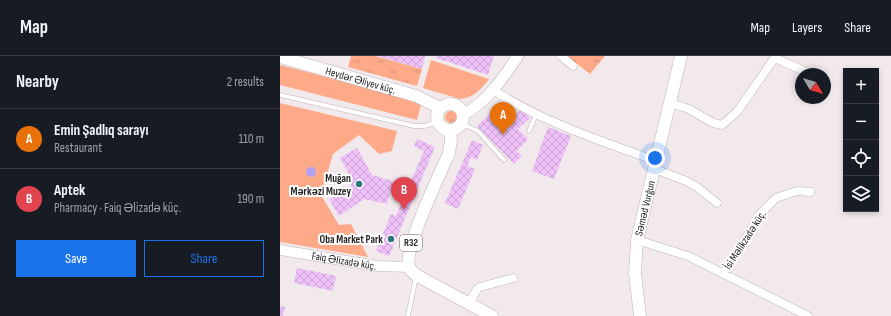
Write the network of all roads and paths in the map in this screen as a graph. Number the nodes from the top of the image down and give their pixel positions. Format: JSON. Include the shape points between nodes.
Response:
{"nodes":[{"id":1,"x":518,"y":56,"type":"edge"},
{"id":2,"x":561,"y":56,"type":"edge"},
{"id":3,"x":681,"y":56,"type":"edge"},
{"id":4,"x":280,"y":57,"type":"edge"},
{"id":5,"x":775,"y":57,"type":"edge"},
{"id":6,"x":573,"y":66,"type":"dead end"},
{"id":7,"x":797,"y":68,"type":"edge"},
{"id":8,"x":493,"y":90,"type":"junction"},
{"id":9,"x":280,"y":95,"type":"edge"},
{"id":10,"x":670,"y":103,"type":"junction"},
{"id":11,"x":440,"y":108,"type":"junction"},
{"id":12,"x":536,"y":115,"type":"junction"},
{"id":13,"x":462,"y":119,"type":"junction"},
{"id":14,"x":438,"y":122,"type":"junction"},
{"id":15,"x":450,"y":130,"type":"junction"},
{"id":16,"x":529,"y":130,"type":"dead end"},
{"id":17,"x":504,"y":160,"type":"dead end"},
{"id":18,"x":655,"y":165,"type":"junction"},
{"id":19,"x":810,"y":192,"type":"dead end"},
{"id":20,"x":717,"y":203,"type":"dead end"},
{"id":21,"x":637,"y":240,"type":"junction"},
{"id":22,"x":280,"y":250,"type":"edge"},
{"id":23,"x":412,"y":271,"type":"junction"},
{"id":24,"x":722,"y":274,"type":"junction"},
{"id":25,"x":513,"y":278,"type":"dead end"},
{"id":26,"x":469,"y":304,"type":"junction"},
{"id":27,"x":408,"y":316,"type":"edge"},
{"id":28,"x":492,"y":316,"type":"edge"},
{"id":29,"x":640,"y":316,"type":"edge"},
{"id":30,"x":808,"y":316,"type":"edge"}],
"edges":[{"from":1,"to":8,"type":"main road"},
{"from":2,"to":6,"type":"street"},
{"from":3,"to":10,"type":"main road","name":"Səməd Vurğun"},
{"from":4,"to":11,"type":"main road","name":"Heydər Əliyev küç.","via":[[416,96]]},
{"from":5,"to":7,"type":"street"},
{"from":5,"to":10,"type":"street","via":[[737,112],[722,125]]},
{"from":8,"to":12,"type":"street"},
{"from":8,"to":13,"type":"main road"},
{"from":9,"to":14,"type":"lane","via":[[414,126]]},
{"from":10,"to":18,"type":"main road","name":"Səməd Vurğun"},
{"from":11,"to":13,"type":"main road","via":[[452,103],[460,107]]},
{"from":11,"to":14,"type":"main road"},
{"from":12,"to":16,"type":"lane"},
{"from":12,"to":18,"type":"street"},
{"from":13,"to":15,"type":"main road","via":[[459,127]]},
{"from":13,"to":17,"type":"lane","via":[[478,131]]},
{"from":14,"to":15,"type":"main road","via":[[443,128]]},
{"from":15,"to":23,"type":"main road","number":"R32","via":[[449,153],[411,242],[408,259]]},
{"from":18,"to":20,"type":"street","via":[[697,187]]},
{"from":18,"to":21,"type":"main road","name":"Səməd Vurğun"},
{"from":19,"to":24,"type":"street","name":"İsi Məlikzadə küç.","via":[[797,191],[776,198],[759,215]]},
{"from":21,"to":24,"type":"street","name":"İsi Məlikzadə küç.","via":[[688,256]]},
{"from":21,"to":29,"type":"main road","name":"Səməd Vurğun","via":[[635,273]]},
{"from":22,"to":23,"type":"street","name":"Faiq Əlizadə küç."},
{"from":23,"to":26,"type":"main road","name":"Faiq Əlizadə küç."},
{"from":23,"to":27,"type":"lane"},
{"from":24,"to":30,"type":"street","name":"İsi Məlikzadə küç."},
{"from":25,"to":26,"type":"street","via":[[477,288]]},
{"from":26,"to":28,"type":"main road","name":"Faiq Əlizadə küç."}]}
